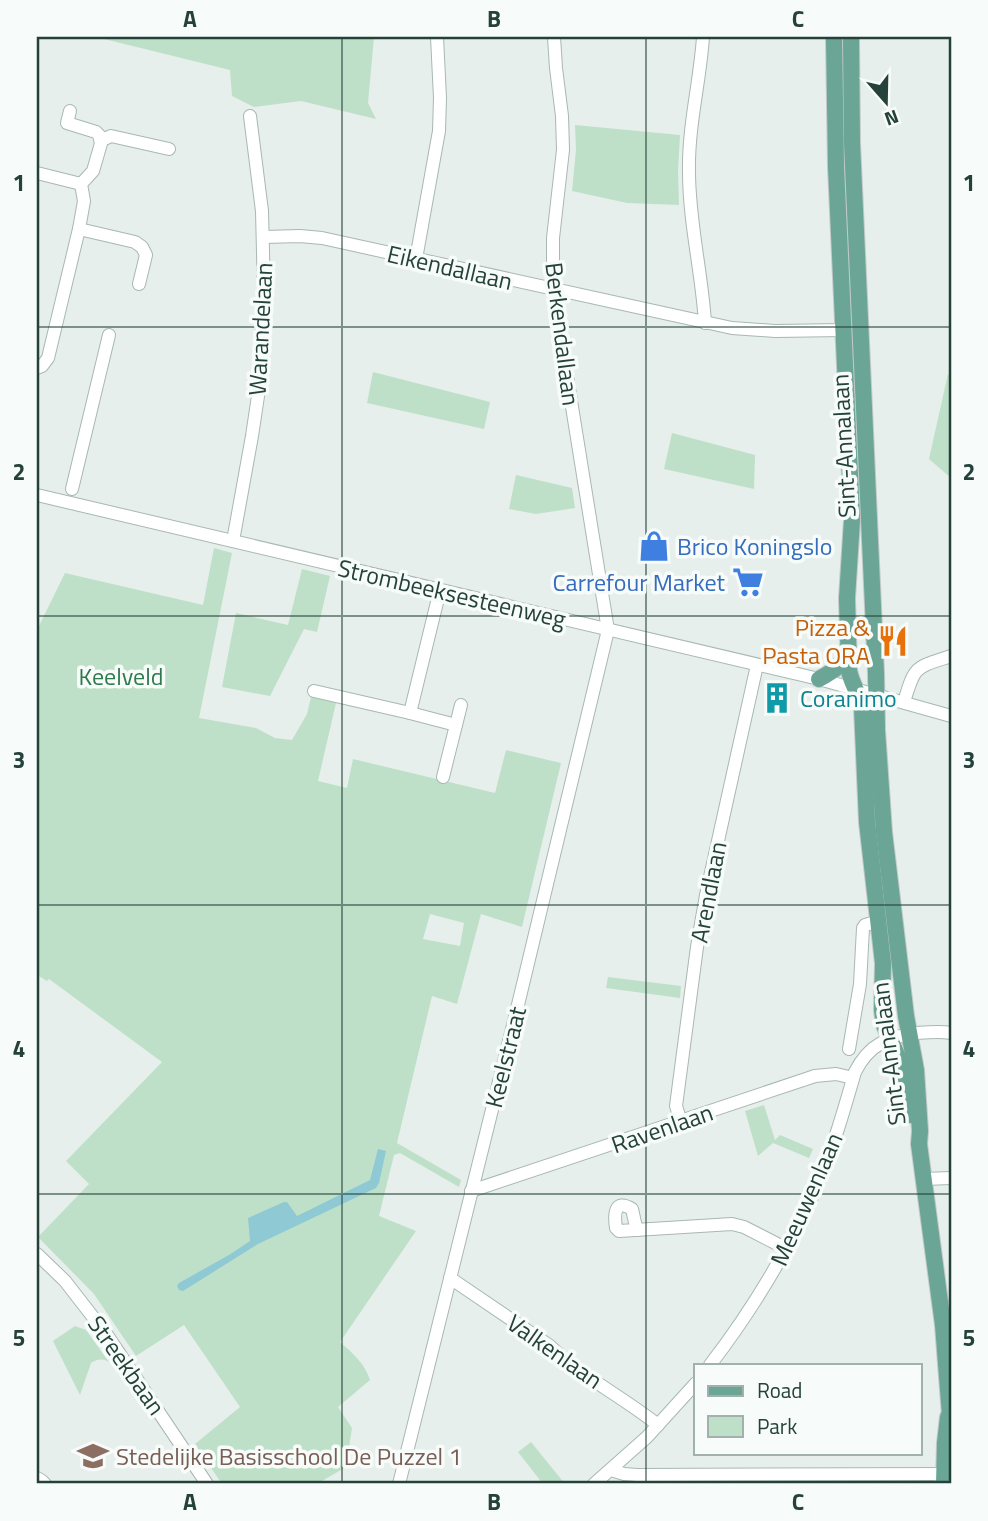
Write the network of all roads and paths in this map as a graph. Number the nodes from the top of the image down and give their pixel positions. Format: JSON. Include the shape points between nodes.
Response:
{"nodes":[{"id":1,"x":438,"y":37,"type":"edge"},
{"id":2,"x":554,"y":37,"type":"edge"},
{"id":3,"x":703,"y":37,"type":"edge"},
{"id":4,"x":834,"y":37,"type":"edge"},
{"id":5,"x":851,"y":37,"type":"edge"},
{"id":6,"x":70,"y":111,"type":"dead end"},
{"id":7,"x":250,"y":116,"type":"dead end"},
{"id":8,"x":101,"y":143,"type":"junction"},
{"id":9,"x":169,"y":149,"type":"dead end"},
{"id":10,"x":37,"y":173,"type":"edge"},
{"id":11,"x":81,"y":184,"type":"junction"},
{"id":12,"x":79,"y":229,"type":"junction"},
{"id":13,"x":264,"y":237,"type":"junction"},
{"id":14,"x":416,"y":259,"type":"junction"},
{"id":15,"x":139,"y":284,"type":"dead end"},
{"id":16,"x":553,"y":289,"type":"junction"},
{"id":17,"x":705,"y":323,"type":"junction"},
{"id":18,"x":844,"y":330,"type":"junction"},
{"id":19,"x":109,"y":335,"type":"dead end"},
{"id":20,"x":37,"y":368,"type":"edge"},
{"id":21,"x":72,"y":489,"type":"dead end"},
{"id":22,"x":37,"y":495,"type":"edge"},
{"id":23,"x":233,"y":541,"type":"junction"},
{"id":24,"x":440,"y":590,"type":"junction"},
{"id":25,"x":608,"y":630,"type":"junction"},
{"id":26,"x":848,"y":649,"type":"junction"},
{"id":27,"x":951,"y":656,"type":"edge"},
{"id":28,"x":757,"y":665,"type":"junction"},
{"id":29,"x":819,"y":679,"type":"junction"},
{"id":30,"x":314,"y":691,"type":"dead end"},
{"id":31,"x":866,"y":692,"type":"junction"},
{"id":32,"x":904,"y":702,"type":"junction"},
{"id":33,"x":461,"y":705,"type":"dead end"},
{"id":34,"x":410,"y":713,"type":"junction"},
{"id":35,"x":951,"y":716,"type":"edge"},
{"id":36,"x":456,"y":725,"type":"junction"},
{"id":37,"x":443,"y":777,"type":"dead end"},
{"id":38,"x":879,"y":921,"type":"junction"},
{"id":39,"x":951,"y":1033,"type":"edge"},
{"id":40,"x":898,"y":1036,"type":"junction"},
{"id":41,"x":849,"y":1049,"type":"dead end"},
{"id":42,"x":853,"y":1078,"type":"junction"},
{"id":43,"x":681,"y":1122,"type":"junction"},
{"id":44,"x":951,"y":1178,"type":"edge"},
{"id":45,"x":924,"y":1179,"type":"junction"},
{"id":46,"x":471,"y":1191,"type":"junction"},
{"id":47,"x":639,"y":1230,"type":"dead end"},
{"id":48,"x":786,"y":1249,"type":"junction"},
{"id":49,"x":37,"y":1254,"type":"edge"},
{"id":50,"x":450,"y":1279,"type":"junction"},
{"id":51,"x":947,"y":1324,"type":"edge"},
{"id":52,"x":711,"y":1364,"type":"edge"},
{"id":53,"x":694,"y":1385,"type":"edge"},
{"id":54,"x":949,"y":1408,"type":"junction"},
{"id":55,"x":658,"y":1425,"type":"junction"},
{"id":56,"x":951,"y":1428,"type":"edge"},
{"id":57,"x":611,"y":1470,"type":"junction"},
{"id":58,"x":947,"y":1477,"type":"edge"},
{"id":59,"x":37,"y":1478,"type":"edge"},
{"id":60,"x":45,"y":1484,"type":"edge"},
{"id":61,"x":207,"y":1484,"type":"edge"},
{"id":62,"x":399,"y":1484,"type":"edge"},
{"id":63,"x":594,"y":1484,"type":"edge"}],
"edges":[{"from":1,"to":14,"type":"street","via":[[439,131]]},
{"from":2,"to":16,"type":"street","name":"Berkendallaan","via":[[564,150],[553,238]]},
{"from":3,"to":17,"type":"street","via":[[689,174]]},
{"from":4,"to":18,"type":"main road","name":"Sint-Annalaan"},
{"from":5,"to":31,"type":"main road","name":"Sint-Annalaan"},
{"from":6,"to":8,"type":"street","via":[[67,123],[96,132]]},
{"from":7,"to":13,"type":"street","name":"Warandelaan"},
{"from":8,"to":9,"type":"street","via":[[111,136]]},
{"from":8,"to":11,"type":"street","via":[[93,171]]},
{"from":10,"to":11,"type":"street"},
{"from":11,"to":12,"type":"street","via":[[84,201]]},
{"from":12,"to":15,"type":"street","via":[[142,247],[146,255]]},
{"from":12,"to":20,"type":"street","via":[[48,358]]},
{"from":13,"to":14,"type":"street","name":"Eikendallaan","via":[[322,238]]},
{"from":13,"to":23,"type":"street","name":"Warandelaan","via":[[260,375]]},
{"from":14,"to":16,"type":"street","name":"Eikendallaan"},
{"from":16,"to":17,"type":"street","name":"Eikendallaan"},
{"from":16,"to":25,"type":"street","name":"Berkendallaan"},
{"from":17,"to":18,"type":"street","name":"Eikendallaan","via":[[767,331]]},
{"from":18,"to":26,"type":"main road","name":"Sint-Annalaan","via":[[852,520]]},
{"from":19,"to":21,"type":"street"},
{"from":22,"to":23,"type":"street","name":"Strombeeksesteenweg"},
{"from":23,"to":24,"type":"street","name":"Strombeeksesteenweg"},
{"from":24,"to":25,"type":"street","name":"Strombeeksesteenweg"},
{"from":24,"to":34,"type":"street"},
{"from":25,"to":28,"type":"street","name":"Strombeeksesteenweg"},
{"from":25,"to":46,"type":"street","name":"Keelstraat"},
{"from":26,"to":29,"type":"main road","via":[[840,666]]},
{"from":26,"to":31,"type":"main road","name":"Sint-Annalaan","via":[[851,680]]},
{"from":27,"to":32,"type":"street","via":[[918,669]]},
{"from":28,"to":29,"type":"street","name":"Strombeeksesteenweg"},
{"from":28,"to":43,"type":"street","name":"Arendlaan","via":[[697,947],[676,1106]]},
{"from":29,"to":31,"type":"street","name":"Strombeeksesteenweg"},
{"from":30,"to":34,"type":"street"},
{"from":31,"to":32,"type":"street","name":"Strombeeksesteenweg"},
{"from":31,"to":38,"type":"main road","name":"Sint-Annalaan","via":[[860,698],[867,822]]},
{"from":31,"to":40,"type":"main road","name":"Sint-Annalaan","via":[[877,730]]},
{"from":32,"to":35,"type":"street","name":"Strombeeksesteenweg"},
{"from":33,"to":36,"type":"street"},
{"from":34,"to":36,"type":"street"},
{"from":36,"to":37,"type":"street"},
{"from":38,"to":40,"type":"main road","name":"Sint-Annalaan","via":[[884,1025]]},
{"from":38,"to":41,"type":"street","name":"Sint-Annalaan","via":[[863,928]]},
{"from":39,"to":40,"type":"street"},
{"from":40,"to":42,"type":"street","name":"Meeuwenlaan","via":[[878,1044]]},
{"from":40,"to":45,"type":"main road","name":"Sint-Annalaan","via":[[916,1070]]},
{"from":42,"to":43,"type":"street","name":"Ravenlaan","via":[[815,1076]]},
{"from":42,"to":48,"type":"street","name":"Meeuwenlaan","via":[[818,1183]]},
{"from":43,"to":46,"type":"street","name":"Ravenlaan"},
{"from":44,"to":45,"type":"street"},
{"from":45,"to":51,"type":"main road","name":"Sint-Annalaan"},
{"from":46,"to":50,"type":"street","name":"Keelstraat"},
{"from":47,"to":48,"type":"street","via":[[732,1224]]},
{"from":48,"to":52,"type":"street","name":"Meeuwenlaan","via":[[757,1300]]},
{"from":49,"to":61,"type":"street","name":"Streekbaan","via":[[107,1335]]},
{"from":50,"to":55,"type":"street","name":"Valkenlaan"},
{"from":50,"to":62,"type":"street","name":"Keelstraat"},
{"from":51,"to":54,"type":"main road","name":"Sint-Annalaan"},
{"from":53,"to":55,"type":"street"},
{"from":54,"to":56,"type":"main road","name":"Sint-Annalaan"},
{"from":54,"to":58,"type":"main road","name":"Sint-Annalaan","via":[[944,1443]]},
{"from":55,"to":57,"type":"street"},
{"from":57,"to":58,"type":"street","via":[[630,1475]]},
{"from":57,"to":63,"type":"street"},
{"from":59,"to":60,"type":"street"}]}
